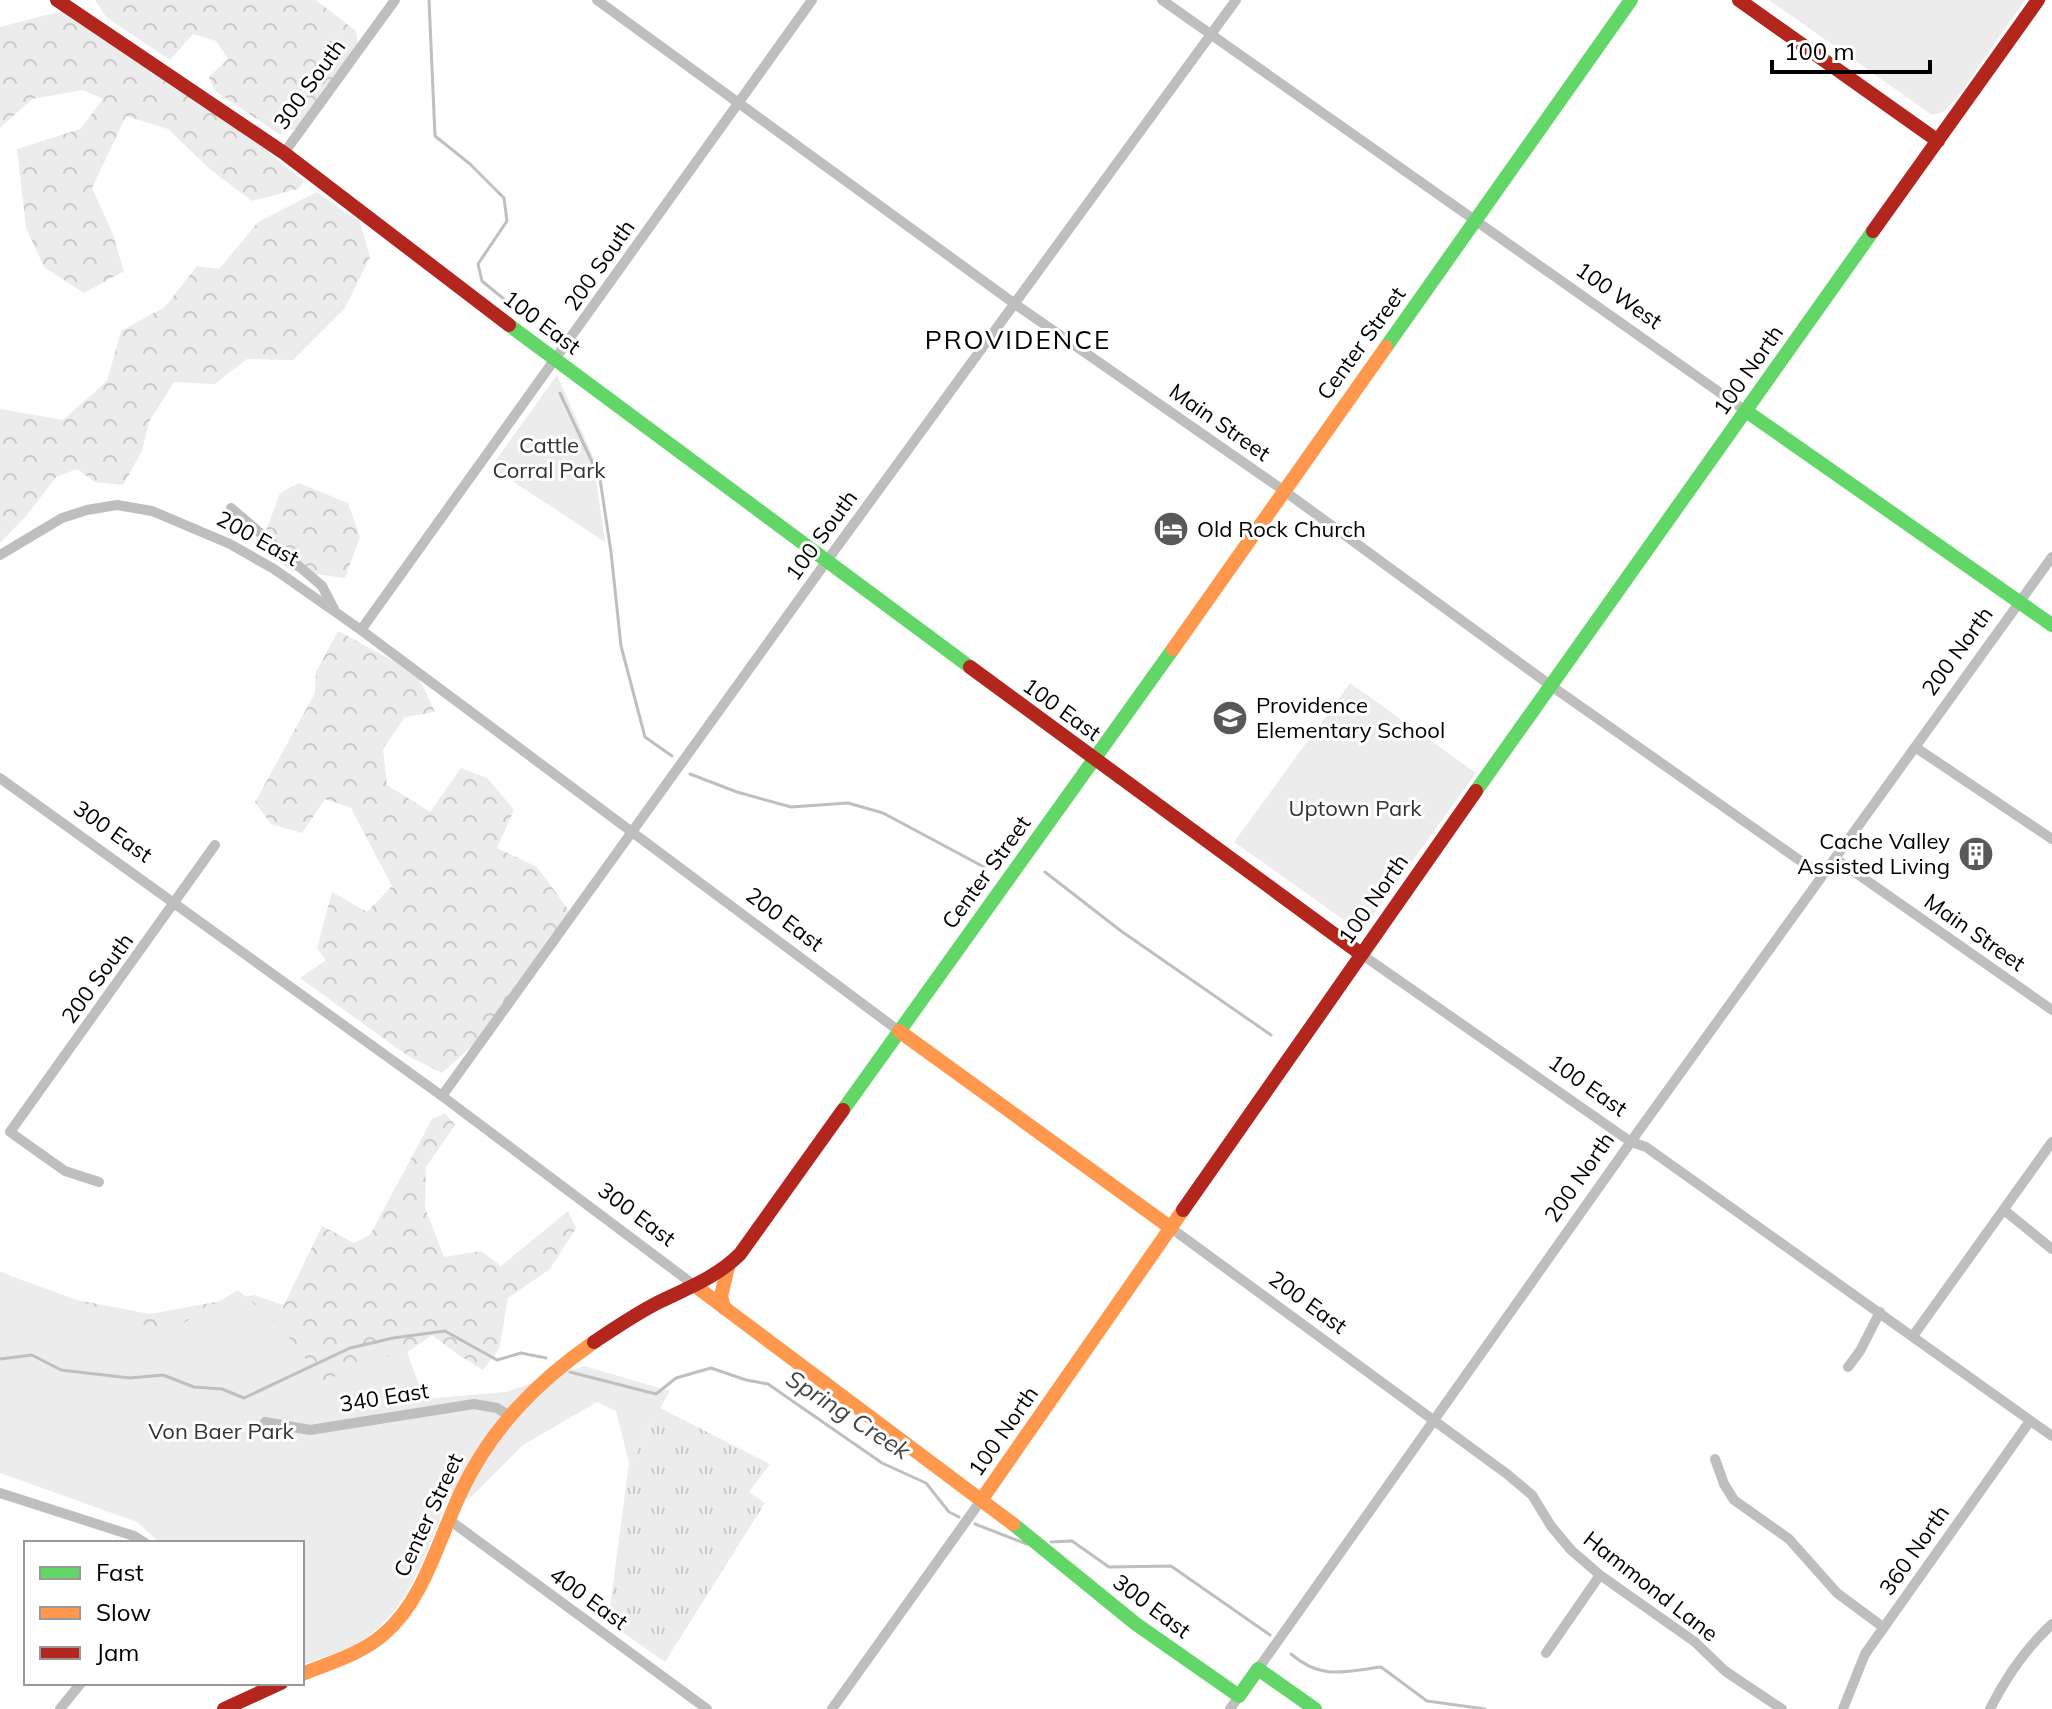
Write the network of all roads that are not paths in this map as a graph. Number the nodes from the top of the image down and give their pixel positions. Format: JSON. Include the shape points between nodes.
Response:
{"nodes":[{"id":1,"x":57,"y":0,"type":"edge"},
{"id":2,"x":395,"y":0,"type":"edge"},
{"id":3,"x":597,"y":0,"type":"edge"},
{"id":4,"x":812,"y":0,"type":"edge"},
{"id":5,"x":1162,"y":0,"type":"edge"},
{"id":6,"x":1236,"y":0,"type":"edge"},
{"id":7,"x":1631,"y":0,"type":"edge"},
{"id":8,"x":1739,"y":0,"type":"edge"},
{"id":9,"x":2038,"y":0,"type":"edge"},
{"id":10,"x":1211,"y":35,"type":"junction"},
{"id":11,"x":739,"y":102,"type":"junction"},
{"id":12,"x":1938,"y":141,"type":"junction"},
{"id":13,"x":284,"y":153,"type":"junction"},
{"id":14,"x":1475,"y":221,"type":"junction"},
{"id":15,"x":1015,"y":304,"type":"junction"},
{"id":16,"x":555,"y":360,"type":"junction"},
{"id":17,"x":1746,"y":411,"type":"junction"},
{"id":18,"x":1283,"y":490,"type":"junction"},
{"id":19,"x":231,"y":508,"type":"dead end"},
{"id":20,"x":0,"y":555,"type":"edge"},
{"id":21,"x":2052,"y":557,"type":"edge"},
{"id":22,"x":826,"y":562,"type":"junction"},
{"id":23,"x":2019,"y":603,"type":"junction"},
{"id":24,"x":336,"y":612,"type":"junction"},
{"id":25,"x":2052,"y":625,"type":"edge"},
{"id":26,"x":361,"y":630,"type":"junction"},
{"id":27,"x":1550,"y":685,"type":"junction"},
{"id":28,"x":1915,"y":747,"type":"junction"},
{"id":29,"x":1094,"y":760,"type":"junction"},
{"id":30,"x":0,"y":778,"type":"edge"},
{"id":31,"x":632,"y":833,"type":"junction"},
{"id":32,"x":2052,"y":839,"type":"edge"},
{"id":33,"x":215,"y":845,"type":"dead end"},
{"id":34,"x":1836,"y":859,"type":"junction"},
{"id":35,"x":1822,"y":876,"type":"junction"},
{"id":36,"x":176,"y":903,"type":"junction"},
{"id":37,"x":1361,"y":954,"type":"junction"},
{"id":38,"x":2052,"y":1010,"type":"edge"},
{"id":39,"x":899,"y":1031,"type":"junction"},
{"id":40,"x":442,"y":1096,"type":"junction"},
{"id":41,"x":1631,"y":1142,"type":"junction"},
{"id":42,"x":2052,"y":1142,"type":"edge"},
{"id":43,"x":99,"y":1182,"type":"dead end"},
{"id":44,"x":2004,"y":1210,"type":"junction"},
{"id":45,"x":1171,"y":1228,"type":"junction"},
{"id":46,"x":2052,"y":1249,"type":"edge"},
{"id":47,"x":728,"y":1267,"type":"junction"},
{"id":48,"x":694,"y":1285,"type":"junction"},
{"id":49,"x":724,"y":1308,"type":"junction"},
{"id":50,"x":1880,"y":1312,"type":"junction"},
{"id":51,"x":1913,"y":1336,"type":"junction"},
{"id":52,"x":1848,"y":1367,"type":"dead end"},
{"id":53,"x":508,"y":1415,"type":"junction"},
{"id":54,"x":2030,"y":1421,"type":"junction"},
{"id":55,"x":265,"y":1422,"type":"dead end"},
{"id":56,"x":1434,"y":1422,"type":"junction"},
{"id":57,"x":2052,"y":1436,"type":"edge"},
{"id":58,"x":1715,"y":1459,"type":"dead end"},
{"id":59,"x":0,"y":1493,"type":"edge"},
{"id":60,"x":982,"y":1499,"type":"junction"},
{"id":61,"x":448,"y":1519,"type":"junction"},
{"id":62,"x":142,"y":1541,"type":"edge"},
{"id":63,"x":1600,"y":1575,"type":"junction"},
{"id":64,"x":2052,"y":1624,"type":"edge"},
{"id":65,"x":1883,"y":1627,"type":"junction"},
{"id":66,"x":1546,"y":1653,"type":"dead end"},
{"id":67,"x":1258,"y":1669,"type":"junction"},
{"id":68,"x":304,"y":1673,"type":"edge"},
{"id":69,"x":79,"y":1685,"type":"edge"},
{"id":70,"x":277,"y":1685,"type":"edge"},
{"id":71,"x":1239,"y":1696,"type":"junction"},
{"id":72,"x":60,"y":1709,"type":"edge"},
{"id":73,"x":224,"y":1709,"type":"edge"},
{"id":74,"x":707,"y":1709,"type":"edge"},
{"id":75,"x":832,"y":1709,"type":"edge"},
{"id":76,"x":1230,"y":1709,"type":"edge"},
{"id":77,"x":1315,"y":1709,"type":"edge"},
{"id":78,"x":1782,"y":1709,"type":"edge"},
{"id":79,"x":1843,"y":1709,"type":"edge"},
{"id":80,"x":1990,"y":1709,"type":"edge"}],
"edges":[{"from":1,"to":13,"type":"street","name":"100 East"},
{"from":2,"to":13,"type":"street","name":"300 South"},
{"from":3,"to":11,"type":"street","name":"Main Street"},
{"from":4,"to":11,"type":"street","name":"200 South"},
{"from":5,"to":10,"type":"street","name":"100 West"},
{"from":6,"to":10,"type":"street","name":"100 South"},
{"from":7,"to":14,"type":"street","name":"Center Street"},
{"from":8,"to":12,"type":"street"},
{"from":9,"to":12,"type":"street","name":"100 North"},
{"from":10,"to":14,"type":"street","name":"100 West"},
{"from":10,"to":15,"type":"street","name":"100 South"},
{"from":11,"to":15,"type":"street","name":"Main Street"},
{"from":11,"to":16,"type":"street","name":"200 South"},
{"from":12,"to":17,"type":"street","name":"100 North"},
{"from":13,"to":16,"type":"street","name":"100 East"},
{"from":14,"to":17,"type":"street","name":"100 West"},
{"from":14,"to":18,"type":"street","name":"Center Street"},
{"from":15,"to":18,"type":"street","name":"Main Street"},
{"from":15,"to":22,"type":"street","name":"100 South"},
{"from":16,"to":22,"type":"street","name":"100 East"},
{"from":16,"to":26,"type":"street","name":"200 South"},
{"from":17,"to":23,"type":"street","name":"100 West"},
{"from":17,"to":27,"type":"street","name":"100 North"},
{"from":18,"to":27,"type":"street","name":"Main Street"},
{"from":18,"to":29,"type":"street","name":"Center Street"},
{"from":19,"to":24,"type":"street","via":[[322,586]]},
{"from":20,"to":24,"type":"street","name":"200 East","via":[[62,518],[117,505],[152,511],[230,544]]},
{"from":21,"to":23,"type":"street","name":"200 North"},
{"from":22,"to":29,"type":"street","name":"100 East"},
{"from":22,"to":31,"type":"street","name":"100 South"},
{"from":23,"to":25,"type":"street","name":"100 West"},
{"from":23,"to":28,"type":"street","name":"200 North"},
{"from":24,"to":26,"type":"street","name":"200 East"},
{"from":26,"to":31,"type":"street","name":"200 East"},
{"from":27,"to":35,"type":"street","name":"Main Street"},
{"from":27,"to":37,"type":"street","name":"100 North"},
{"from":28,"to":32,"type":"street"},
{"from":28,"to":34,"type":"street","name":"200 North"},
{"from":29,"to":37,"type":"street","name":"100 East"},
{"from":29,"to":39,"type":"street","name":"Center Street"},
{"from":30,"to":36,"type":"street","name":"300 East"},
{"from":31,"to":39,"type":"street","name":"200 East"},
{"from":31,"to":40,"type":"street","name":"100 South"},
{"from":33,"to":36,"type":"street","name":"200 South"},
{"from":34,"to":35,"type":"street","name":"200 North"},
{"from":34,"to":38,"type":"street","name":"Main Street"},
{"from":35,"to":41,"type":"street","name":"200 North"},
{"from":36,"to":40,"type":"street","name":"300 East"},
{"from":36,"to":43,"type":"street","name":"200 South","via":[[10,1132],[65,1171]]},
{"from":37,"to":41,"type":"street","name":"100 East"},
{"from":37,"to":45,"type":"street","name":"100 North"},
{"from":39,"to":45,"type":"street","name":"200 East"},
{"from":39,"to":47,"type":"street","name":"Center Street"},
{"from":40,"to":48,"type":"street","name":"300 East"},
{"from":41,"to":50,"type":"street","name":"100 East","via":[[1646,1147]]},
{"from":41,"to":56,"type":"street","name":"200 North"},
{"from":42,"to":44,"type":"street"},
{"from":44,"to":46,"type":"street"},
{"from":44,"to":51,"type":"street"},
{"from":45,"to":56,"type":"street","name":"200 East"},
{"from":45,"to":60,"type":"street","name":"100 North"},
{"from":47,"to":48,"type":"street","name":"Center Street"},
{"from":47,"to":49,"type":"street","via":[[721,1296]]},
{"from":48,"to":49,"type":"street","name":"300 East"},
{"from":48,"to":53,"type":"street","name":"Center Street","via":[[574,1356]]},
{"from":49,"to":60,"type":"street","name":"300 East"},
{"from":50,"to":51,"type":"street","name":"100 East"},
{"from":50,"to":52,"type":"street"},
{"from":51,"to":54,"type":"street","name":"100 East"},
{"from":53,"to":55,"type":"street","name":"340 East","via":[[474,1404],[310,1430]]},
{"from":53,"to":61,"type":"street","name":"Center Street","via":[[475,1462]]},
{"from":54,"to":57,"type":"street","name":"100 East"},
{"from":54,"to":65,"type":"street","name":"360 North"},
{"from":56,"to":63,"type":"street","name":"Hammond Lane","via":[[1532,1495],[1571,1550]]},
{"from":56,"to":67,"type":"street","name":"200 North"},
{"from":58,"to":65,"type":"street","via":[[1734,1500],[1789,1539],[1837,1593]]},
{"from":59,"to":62,"type":"street"},
{"from":60,"to":71,"type":"street","name":"300 East","via":[[1136,1624]]},
{"from":60,"to":75,"type":"street","name":"100 North"},
{"from":61,"to":68,"type":"street","name":"Center Street","via":[[417,1592],[399,1619],[370,1645]]},
{"from":61,"to":74,"type":"street","name":"400 East"},
{"from":63,"to":66,"type":"street"},
{"from":63,"to":78,"type":"street","name":"Hammond Lane"},
{"from":64,"to":80,"type":"street","via":[[2002,1684]]},
{"from":65,"to":79,"type":"street","name":"360 North","via":[[1865,1654]]},
{"from":67,"to":71,"type":"street","name":"200 North"},
{"from":67,"to":77,"type":"street"},
{"from":69,"to":72,"type":"street"},
{"from":70,"to":73,"type":"street"},
{"from":71,"to":76,"type":"street","name":"200 North"}]}
